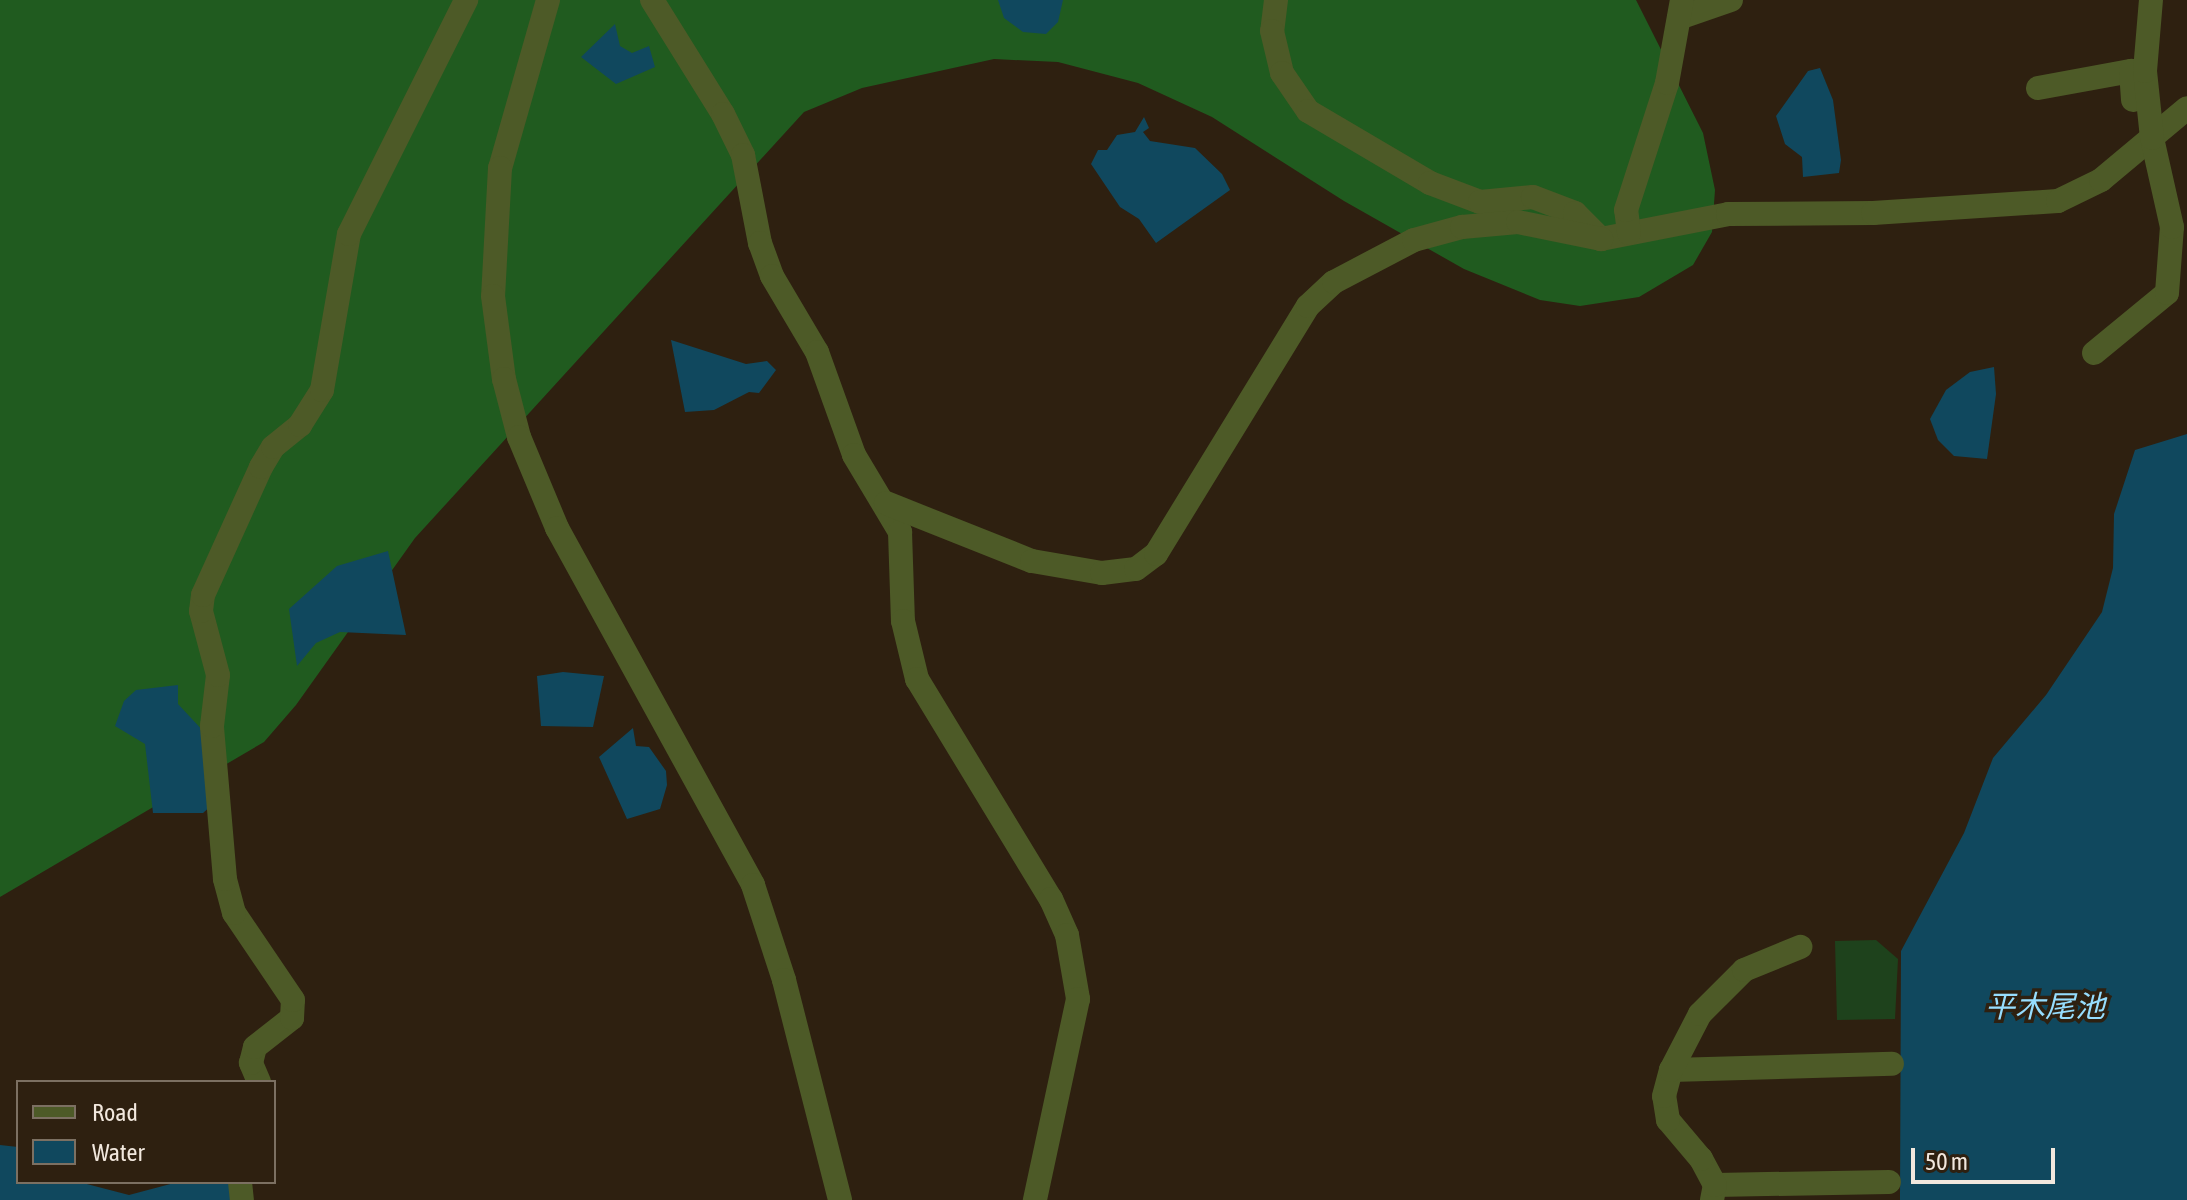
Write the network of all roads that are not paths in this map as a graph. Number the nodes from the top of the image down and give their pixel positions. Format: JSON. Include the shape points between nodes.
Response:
{"nodes":[{"id":1,"x":466,"y":0,"type":"edge"},
{"id":2,"x":548,"y":0,"type":"edge"},
{"id":3,"x":652,"y":0,"type":"edge"},
{"id":4,"x":1276,"y":0,"type":"edge"},
{"id":5,"x":1731,"y":0,"type":"edge"},
{"id":6,"x":2151,"y":0,"type":"edge"},
{"id":7,"x":1680,"y":9,"type":"edge"},
{"id":8,"x":2038,"y":88,"type":"dead end"},
{"id":9,"x":2187,"y":108,"type":"edge"},
{"id":10,"x":2145,"y":144,"type":"junction"},
{"id":11,"x":1629,"y":233,"type":"junction"},
{"id":12,"x":1601,"y":239,"type":"junction"},
{"id":13,"x":2094,"y":353,"type":"dead end"},
{"id":14,"x":886,"y":503,"type":"junction"},
{"id":15,"x":1800,"y":947,"type":"dead end"},
{"id":16,"x":1892,"y":1064,"type":"dead end"},
{"id":17,"x":1671,"y":1070,"type":"junction"},
{"id":18,"x":258,"y":1080,"type":"edge"},
{"id":19,"x":1889,"y":1182,"type":"dead end"},
{"id":20,"x":1714,"y":1193,"type":"edge"},
{"id":21,"x":840,"y":1200,"type":"edge"},
{"id":22,"x":1035,"y":1200,"type":"edge"}],
"edges":[{"from":1,"to":18,"type":"street","via":[[349,234],[322,390],[300,425],[273,447],[261,467],[203,595],[201,611],[218,675],[212,726],[225,879],[234,913],[293,1000],[292,1018],[255,1047],[251,1063]]},
{"from":2,"to":21,"type":"street","via":[[500,168],[493,296],[504,379],[519,437],[557,528],[753,885],[784,980]]},
{"from":3,"to":14,"type":"street","via":[[743,155],[772,276],[817,352],[854,455]]},
{"from":4,"to":12,"type":"street","via":[[1272,31],[1282,73],[1308,111],[1430,183],[1480,202],[1533,197],[1575,213]]},
{"from":5,"to":7,"type":"street"},
{"from":6,"to":10,"type":"street"},
{"from":7,"to":11,"type":"street","via":[[1667,83],[1626,210]]},
{"from":8,"to":10,"type":"street","via":[[2131,71]]},
{"from":9,"to":10,"type":"street"},
{"from":10,"to":11,"type":"street","via":[[2101,180],[2058,201],[1728,214]]},
{"from":10,"to":13,"type":"street","via":[[2172,227],[2167,293]]},
{"from":11,"to":12,"type":"street"},
{"from":12,"to":14,"type":"street","via":[[1518,222],[1462,227],[1414,240],[1334,282],[1308,306],[1156,554],[1136,569],[1102,573],[1032,561]]},
{"from":14,"to":22,"type":"street","via":[[900,532],[903,621],[917,679],[1051,899],[1076,964],[1078,999]]},
{"from":15,"to":17,"type":"street","via":[[1744,970],[1700,1014]]},
{"from":16,"to":17,"type":"street"},
{"from":17,"to":20,"type":"street","via":[[1664,1096],[1668,1120],[1701,1159]]},
{"from":19,"to":20,"type":"street"}]}
